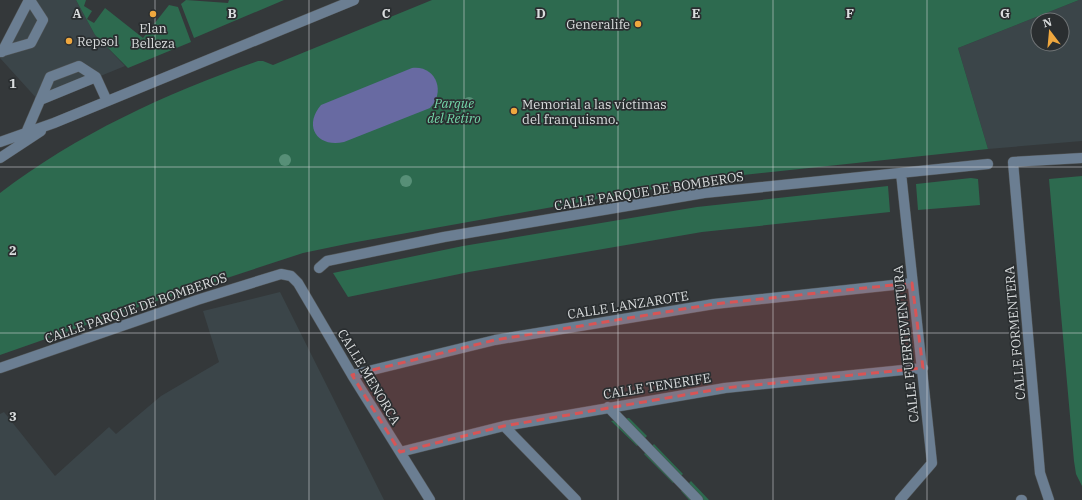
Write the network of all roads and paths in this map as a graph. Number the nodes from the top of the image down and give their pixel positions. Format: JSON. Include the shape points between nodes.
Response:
{"nodes":[{"id":1,"x":29,"y":0,"type":"edge"},
{"id":2,"x":354,"y":0,"type":"edge"},
{"id":3,"x":1,"y":52,"type":"edge"},
{"id":4,"x":96,"y":77,"type":"junction"},
{"id":5,"x":40,"y":100,"type":"junction"},
{"id":6,"x":107,"y":100,"type":"junction"},
{"id":7,"x":54,"y":122,"type":"junction"},
{"id":8,"x":26,"y":133,"type":"junction"},
{"id":9,"x":0,"y":142,"type":"edge"},
{"id":10,"x":0,"y":158,"type":"edge"},
{"id":11,"x":1082,"y":158,"type":"edge"},
{"id":12,"x":988,"y":164,"type":"dead end"},
{"id":13,"x":901,"y":173,"type":"junction"},
{"id":14,"x":319,"y":268,"type":"dead end"},
{"id":15,"x":281,"y":274,"type":"joint"},
{"id":16,"x":912,"y":283,"type":"junction"},
{"id":17,"x":0,"y":368,"type":"edge"},
{"id":18,"x":922,"y":368,"type":"junction"},
{"id":19,"x":352,"y":376,"type":"junction"},
{"id":20,"x":608,"y":407,"type":"junction"},
{"id":21,"x":504,"y":426,"type":"junction"},
{"id":22,"x":400,"y":452,"type":"junction"},
{"id":23,"x":430,"y":500,"type":"edge"},
{"id":24,"x":576,"y":500,"type":"edge"},
{"id":25,"x":698,"y":500,"type":"edge"},
{"id":26,"x":900,"y":500,"type":"edge"},
{"id":27,"x":1049,"y":500,"type":"edge"}],
"edges":[{"from":1,"to":3,"type":"street"},
{"from":1,"to":3,"type":"street","via":[[43,20],[31,43]]},
{"from":2,"to":6,"type":"street"},
{"from":4,"to":5,"type":"street"},
{"from":4,"to":5,"type":"street","via":[[79,66],[50,77]]},
{"from":4,"to":6,"type":"street"},
{"from":5,"to":8,"type":"street"},
{"from":6,"to":7,"type":"street"},
{"from":7,"to":8,"type":"street"},
{"from":7,"to":10,"type":"street"},
{"from":8,"to":9,"type":"street"},
{"from":11,"to":27,"type":"street","name":"CALLE FORMENTERA","via":[[1013,162],[1040,473]]},
{"from":12,"to":13,"type":"street","name":"CALLE PARQUE DE BOMBEROS"},
{"from":13,"to":14,"type":"street","name":"CALLE PARQUE DE BOMBEROS","via":[[704,193],[436,239],[327,261]]},
{"from":13,"to":16,"type":"street","name":"CALLE FUERTEVENTURA"},
{"from":15,"to":17,"type":"street","name":"CALLE PARQUE DE BOMBEROS"},
{"from":15,"to":19,"type":"street","name":"CALLE MENORCA","via":[[291,276],[298,283]]},
{"from":16,"to":18,"type":"street","name":"CALLE FUERTEVENTURA"},
{"from":16,"to":19,"type":"street","name":"CALLE LANZAROTE","via":[[714,304],[495,340]]},
{"from":18,"to":20,"type":"street","name":"CALLE TENERIFE","via":[[725,388]]},
{"from":18,"to":26,"type":"street","name":"CALLE FUERTEVENTURA","via":[[932,463]]},
{"from":19,"to":22,"type":"street","name":"CALLE MENORCA"},
{"from":20,"to":21,"type":"street","name":"CALLE TENERIFE"},
{"from":20,"to":25,"type":"street"},
{"from":21,"to":22,"type":"street","name":"CALLE TENERIFE"},
{"from":21,"to":24,"type":"street"},
{"from":22,"to":23,"type":"street","name":"CALLE MENORCA"}]}
